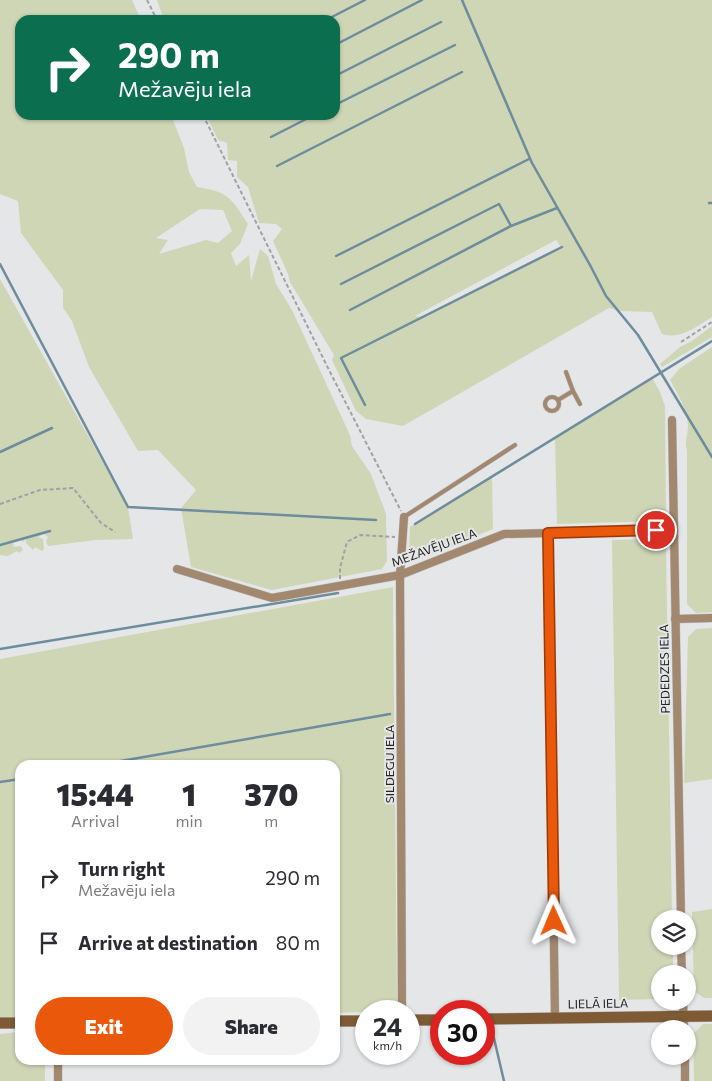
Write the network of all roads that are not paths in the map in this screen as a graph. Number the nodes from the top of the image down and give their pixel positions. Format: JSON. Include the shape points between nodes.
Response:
{"nodes":[{"id":1,"x":566,"y":372,"type":"dead end"},
{"id":2,"x":573,"y":391,"type":"junction"},
{"id":3,"x":558,"y":400,"type":"dead end"},
{"id":4,"x":580,"y":404,"type":"dead end"},
{"id":5,"x":672,"y":420,"type":"dead end"},
{"id":6,"x":515,"y":445,"type":"dead end"},
{"id":7,"x":404,"y":517,"type":"joint"},
{"id":8,"x":673,"y":530,"type":"junction"},
{"id":9,"x":548,"y":533,"type":"junction"},
{"id":10,"x":177,"y":569,"type":"dead end"},
{"id":11,"x":400,"y":575,"type":"junction"},
{"id":12,"x":712,"y":618,"type":"edge"},
{"id":13,"x":675,"y":619,"type":"junction"},
{"id":14,"x":680,"y":910,"type":"edge"},
{"id":15,"x":402,"y":1000,"type":"edge"},
{"id":16,"x":684,"y":1010,"type":"edge"},
{"id":17,"x":712,"y":1016,"type":"edge"},
{"id":18,"x":684,"y":1017,"type":"junction"},
{"id":19,"x":555,"y":1018,"type":"junction"},
{"id":20,"x":495,"y":1019,"type":"edge"},
{"id":21,"x":340,"y":1021,"type":"edge"},
{"id":22,"x":355,"y":1021,"type":"edge"},
{"id":23,"x":0,"y":1023,"type":"edge"},
{"id":24,"x":15,"y":1023,"type":"edge"},
{"id":25,"x":58,"y":1065,"type":"edge"},
{"id":26,"x":685,"y":1065,"type":"edge"},
{"id":27,"x":58,"y":1081,"type":"edge"},
{"id":28,"x":685,"y":1081,"type":"edge"}],
"edges":[{"from":1,"to":2,"type":"lane"},
{"from":2,"to":3,"type":"lane"},
{"from":2,"to":4,"type":"lane"},
{"from":5,"to":8,"type":"street","name":"PEDEDZES IELA"},
{"from":6,"to":7,"type":"lane"},
{"from":7,"to":11,"type":"street","name":"SILDEGU IELA"},
{"from":8,"to":9,"type":"street","name":"MEŽAVĒJU IELA"},
{"from":8,"to":13,"type":"street","name":"PEDEDZES IELA"},
{"from":9,"to":11,"type":"street","name":"MEŽAVĒJU IELA","via":[[504,534]]},
{"from":9,"to":19,"type":"street"},
{"from":10,"to":11,"type":"street","name":"MEŽAVĒJU IELA","via":[[272,598]]},
{"from":11,"to":15,"type":"street","name":"SILDEGU IELA"},
{"from":12,"to":13,"type":"street"},
{"from":13,"to":14,"type":"street","name":"PEDEDZES IELA"},
{"from":16,"to":18,"type":"street"},
{"from":17,"to":18,"type":"street","name":"LIELĀ IELA"},
{"from":18,"to":19,"type":"street","name":"LIELĀ IELA"},
{"from":19,"to":20,"type":"street","name":"LIELĀ IELA"},
{"from":21,"to":22,"type":"street"},
{"from":23,"to":24,"type":"street"},
{"from":25,"to":27,"type":"street"},
{"from":26,"to":28,"type":"street"}]}
